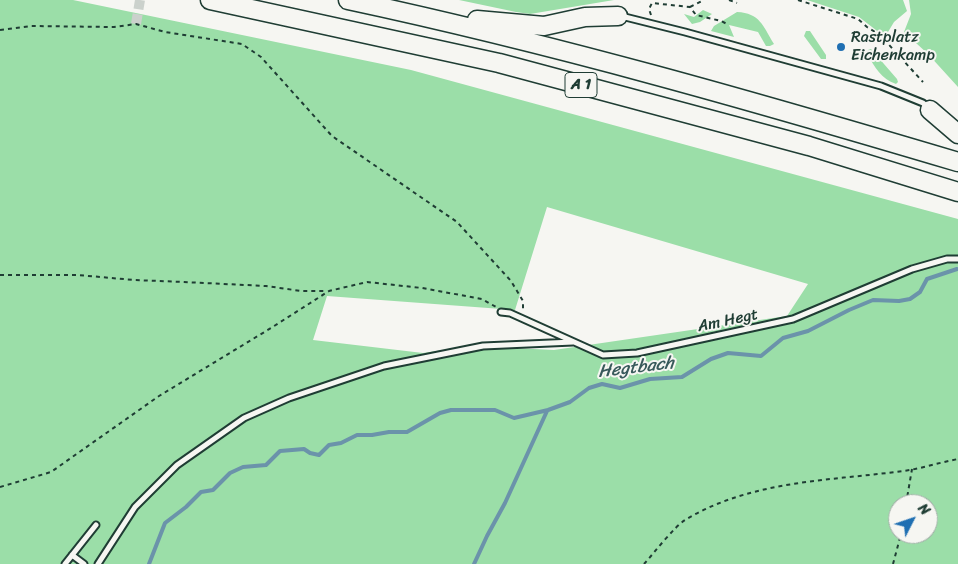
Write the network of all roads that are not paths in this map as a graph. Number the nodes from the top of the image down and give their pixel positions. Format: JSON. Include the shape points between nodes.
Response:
{"nodes":[{"id":1,"x":210,"y":0,"type":"edge"},
{"id":2,"x":348,"y":0,"type":"edge"},
{"id":3,"x":414,"y":14,"type":"junction"},
{"id":4,"x":618,"y":16,"type":"joint"},
{"id":5,"x":930,"y":110,"type":"joint"},
{"id":6,"x":958,"y":134,"type":"edge"},
{"id":7,"x":958,"y":162,"type":"edge"},
{"id":8,"x":958,"y":192,"type":"edge"},
{"id":9,"x":958,"y":259,"type":"edge"},
{"id":10,"x":500,"y":312,"type":"dead end"},
{"id":11,"x":573,"y":342,"type":"junction"},
{"id":12,"x":96,"y":525,"type":"dead end"},
{"id":13,"x":72,"y":555,"type":"junction"},
{"id":14,"x":64,"y":564,"type":"edge"},
{"id":15,"x":84,"y":564,"type":"edge"},
{"id":16,"x":98,"y":564,"type":"edge"}],
"edges":[{"from":1,"to":8,"type":"highway","number":"A 1","via":[[498,63],[809,146]]},
{"from":2,"to":3,"type":"highway","number":"A 1"},
{"from":3,"to":4,"type":"highway","via":[[544,26],[585,17]]},
{"from":3,"to":7,"type":"highway","number":"A 1","via":[[712,92]]},
{"from":4,"to":5,"type":"lane","via":[[881,86],[923,102]]},
{"from":5,"to":6,"type":"highway"},
{"from":9,"to":11,"type":"lane","name":"Am Hegt","via":[[947,259],[912,270],[793,319],[637,353],[603,355]]},
{"from":10,"to":11,"type":"lane","name":"Am Hegt","via":[[510,313]]},
{"from":11,"to":16,"type":"lane","via":[[483,346],[384,366],[289,398],[244,418],[178,465],[135,507]]},
{"from":12,"to":13,"type":"lane"},
{"from":13,"to":14,"type":"lane"},
{"from":13,"to":15,"type":"lane"}]}
